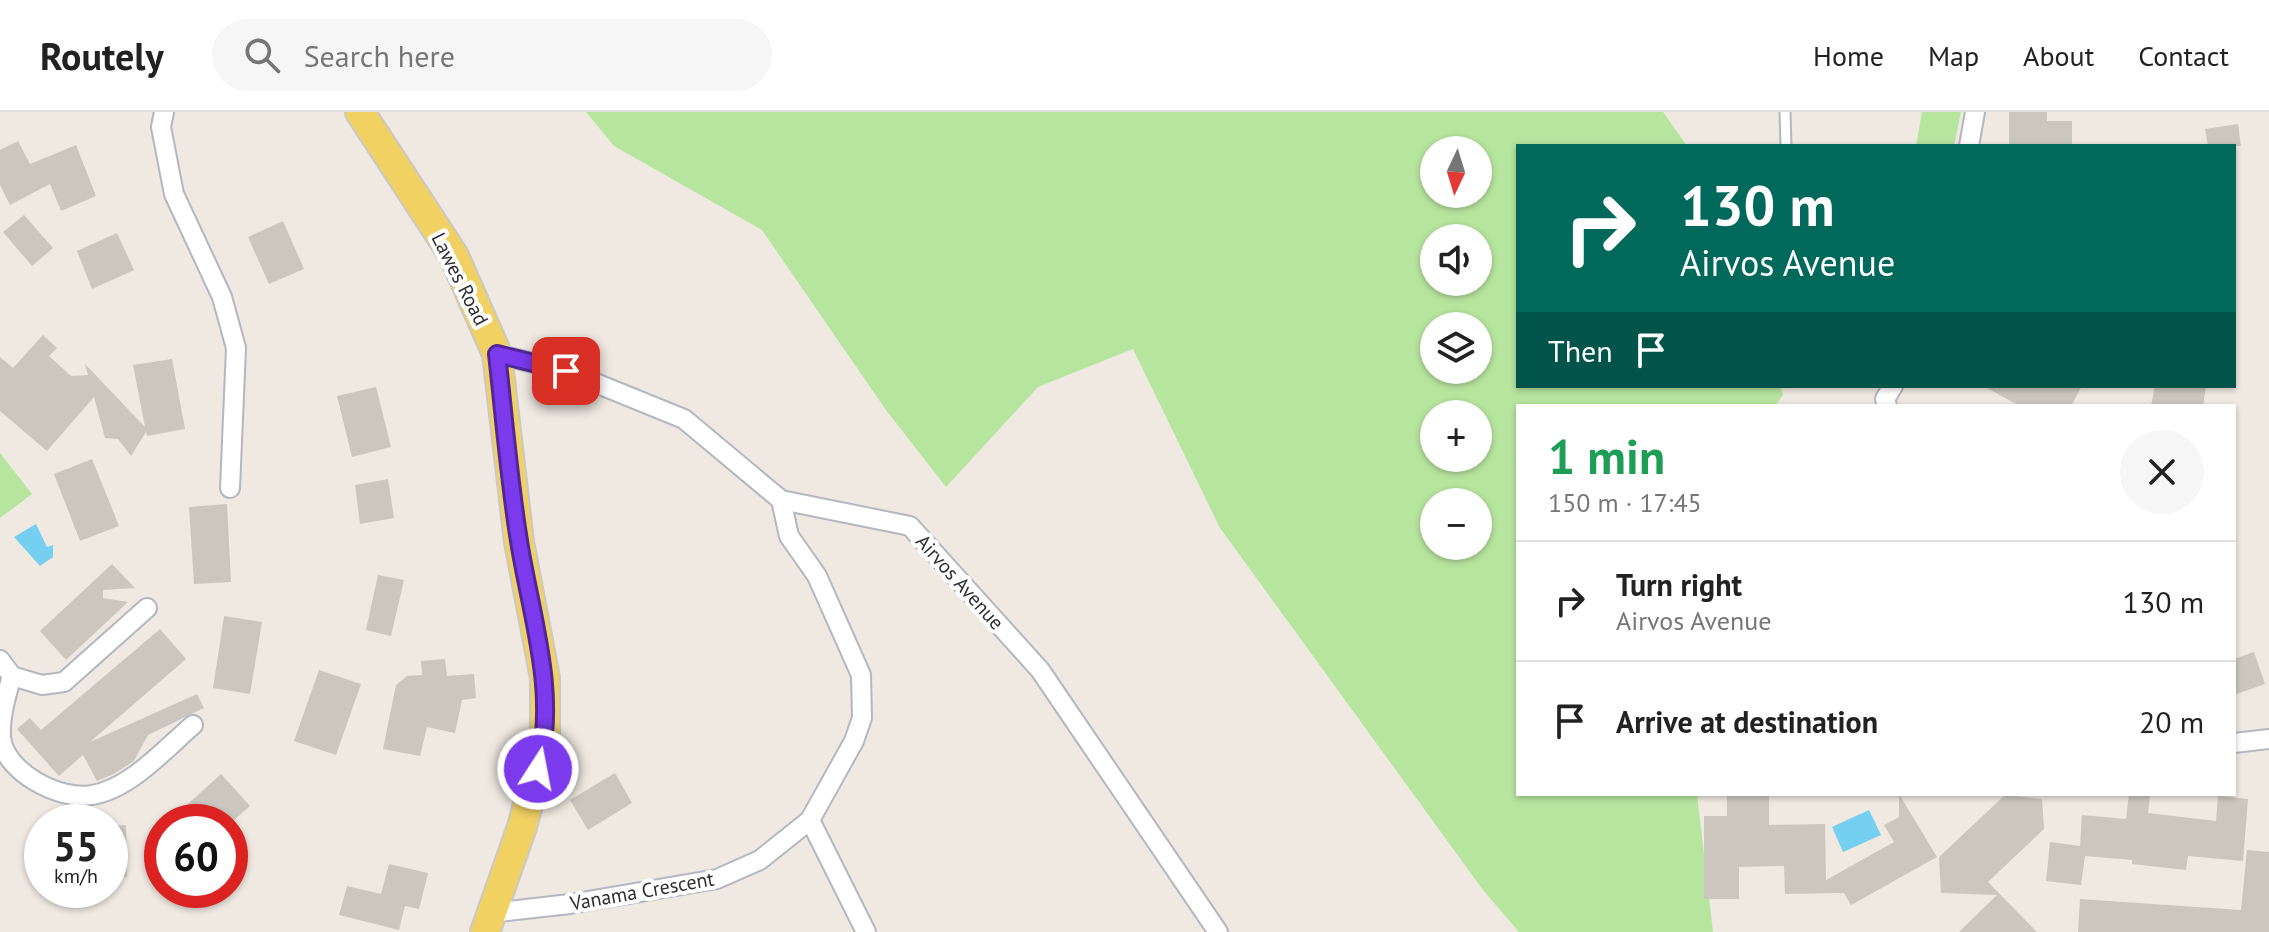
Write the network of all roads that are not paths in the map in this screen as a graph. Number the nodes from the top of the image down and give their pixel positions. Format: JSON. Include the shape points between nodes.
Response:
{"nodes":[{"id":1,"x":164,"y":112,"type":"edge"},
{"id":2,"x":360,"y":112,"type":"edge"},
{"id":3,"x":1785,"y":112,"type":"edge"},
{"id":4,"x":1975,"y":112,"type":"edge"},
{"id":5,"x":1786,"y":144,"type":"edge"},
{"id":6,"x":1969,"y":144,"type":"edge"},
{"id":7,"x":497,"y":354,"type":"junction"},
{"id":8,"x":230,"y":488,"type":"dead end"},
{"id":9,"x":781,"y":500,"type":"junction"},
{"id":10,"x":147,"y":608,"type":"dead end"},
{"id":11,"x":0,"y":660,"type":"edge"},
{"id":12,"x":12,"y":676,"type":"junction"},
{"id":13,"x":193,"y":725,"type":"dead end"},
{"id":14,"x":2269,"y":739,"type":"edge"},
{"id":15,"x":2236,"y":743,"type":"edge"},
{"id":16,"x":810,"y":820,"type":"junction"},
{"id":17,"x":487,"y":923,"type":"edge"},
{"id":18,"x":866,"y":932,"type":"edge"},
{"id":19,"x":1218,"y":932,"type":"edge"}],
"edges":[{"from":1,"to":8,"type":"street","via":[[161,127],[174,194],[222,297],[236,348]]},
{"from":2,"to":7,"type":"main road","name":"Lawes Road","via":[[454,256]]},
{"from":3,"to":5,"type":"lane"},
{"from":4,"to":6,"type":"street"},
{"from":7,"to":9,"type":"street","name":"Airvos Avenue","via":[[566,371],[684,419]]},
{"from":7,"to":17,"type":"main road","name":"Lawes Road","via":[[519,542],[545,678],[545,740],[522,827]]},
{"from":9,"to":16,"type":"street","name":"Vanama Crescent","via":[[789,536],[817,576],[861,675],[862,718],[854,741]]},
{"from":9,"to":19,"type":"street","name":"Airvos Avenue","via":[[910,526],[1040,670]]},
{"from":10,"to":12,"type":"street","via":[[64,682],[42,685]]},
{"from":11,"to":12,"type":"street"},
{"from":12,"to":13,"type":"street","via":[[1,739],[10,758],[45,786],[71,794],[92,795],[118,784]]},
{"from":14,"to":15,"type":"street"},
{"from":16,"to":17,"type":"street","name":"Vanama Crescent","via":[[760,860],[717,879]]},
{"from":16,"to":18,"type":"street"}]}
